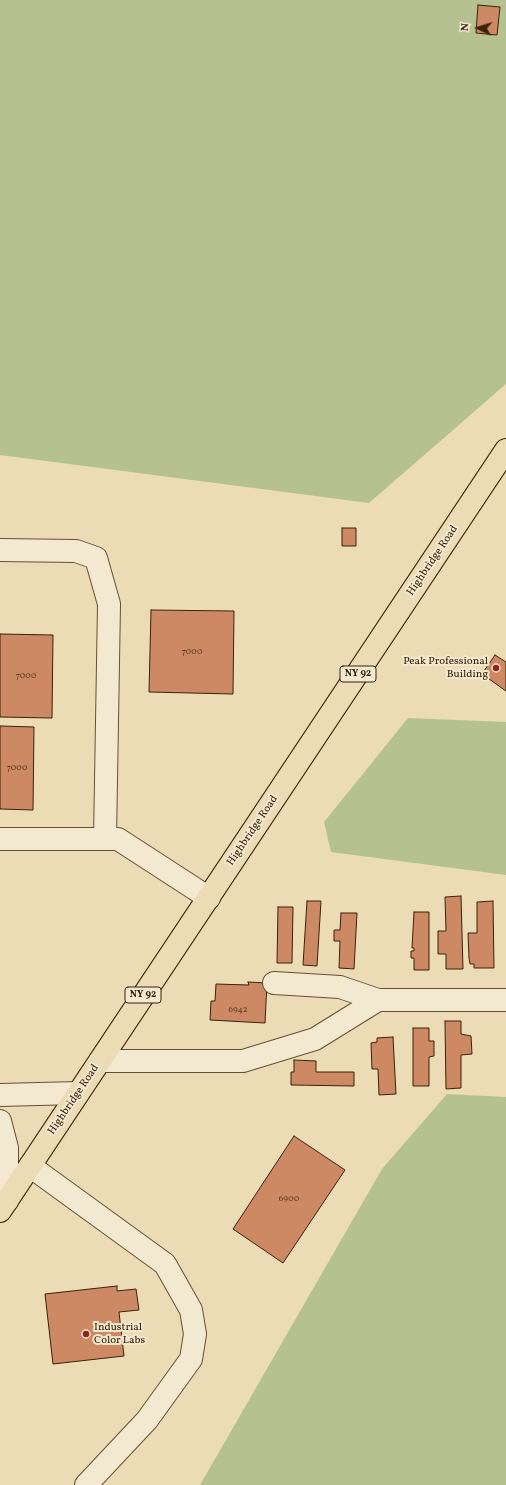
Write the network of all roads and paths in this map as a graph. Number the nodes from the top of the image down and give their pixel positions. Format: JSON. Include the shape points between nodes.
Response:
{"nodes":[{"id":1,"x":506,"y":450,"type":"edge"},
{"id":2,"x":0,"y":550,"type":"edge"},
{"id":3,"x":0,"y":839,"type":"edge"},
{"id":4,"x":105,"y":839,"type":"junction"},
{"id":5,"x":209,"y":898,"type":"junction"},
{"id":6,"x":274,"y":983,"type":"dead end"},
{"id":7,"x":378,"y":1000,"type":"junction"},
{"id":8,"x":506,"y":1000,"type":"edge"},
{"id":9,"x":100,"y":1061,"type":"junction"},
{"id":10,"x":78,"y":1093,"type":"junction"},
{"id":11,"x":0,"y":1095,"type":"edge"},
{"id":12,"x":0,"y":1121,"type":"edge"},
{"id":13,"x":30,"y":1166,"type":"junction"},
{"id":14,"x":3,"y":1206,"type":"edge"},
{"id":15,"x":86,"y":1485,"type":"edge"}],
"edges":[{"from":1,"to":5,"type":"highway","name":"Highbridge Road","number":"NY 92"},
{"from":2,"to":4,"type":"street","via":[[76,551],[96,558],[109,604]]},
{"from":3,"to":4,"type":"street"},
{"from":4,"to":5,"type":"street","via":[[118,839]]},
{"from":5,"to":9,"type":"highway","name":"Highbridge Road","number":"NY 92"},
{"from":6,"to":7,"type":"street","via":[[340,986]]},
{"from":7,"to":8,"type":"street"},
{"from":7,"to":9,"type":"street","via":[[315,1039],[243,1061]]},
{"from":9,"to":10,"type":"highway","name":"Highbridge Road","number":"NY 92"},
{"from":10,"to":11,"type":"street"},
{"from":10,"to":13,"type":"highway","name":"Highbridge Road","number":"NY 92"},
{"from":12,"to":14,"type":"street","via":[[7,1148]]},
{"from":13,"to":14,"type":"highway","name":"Highbridge Road","number":"NY 92"},
{"from":13,"to":15,"type":"street","via":[[165,1264],[192,1316],[195,1334],[191,1359],[147,1420]]}]}
